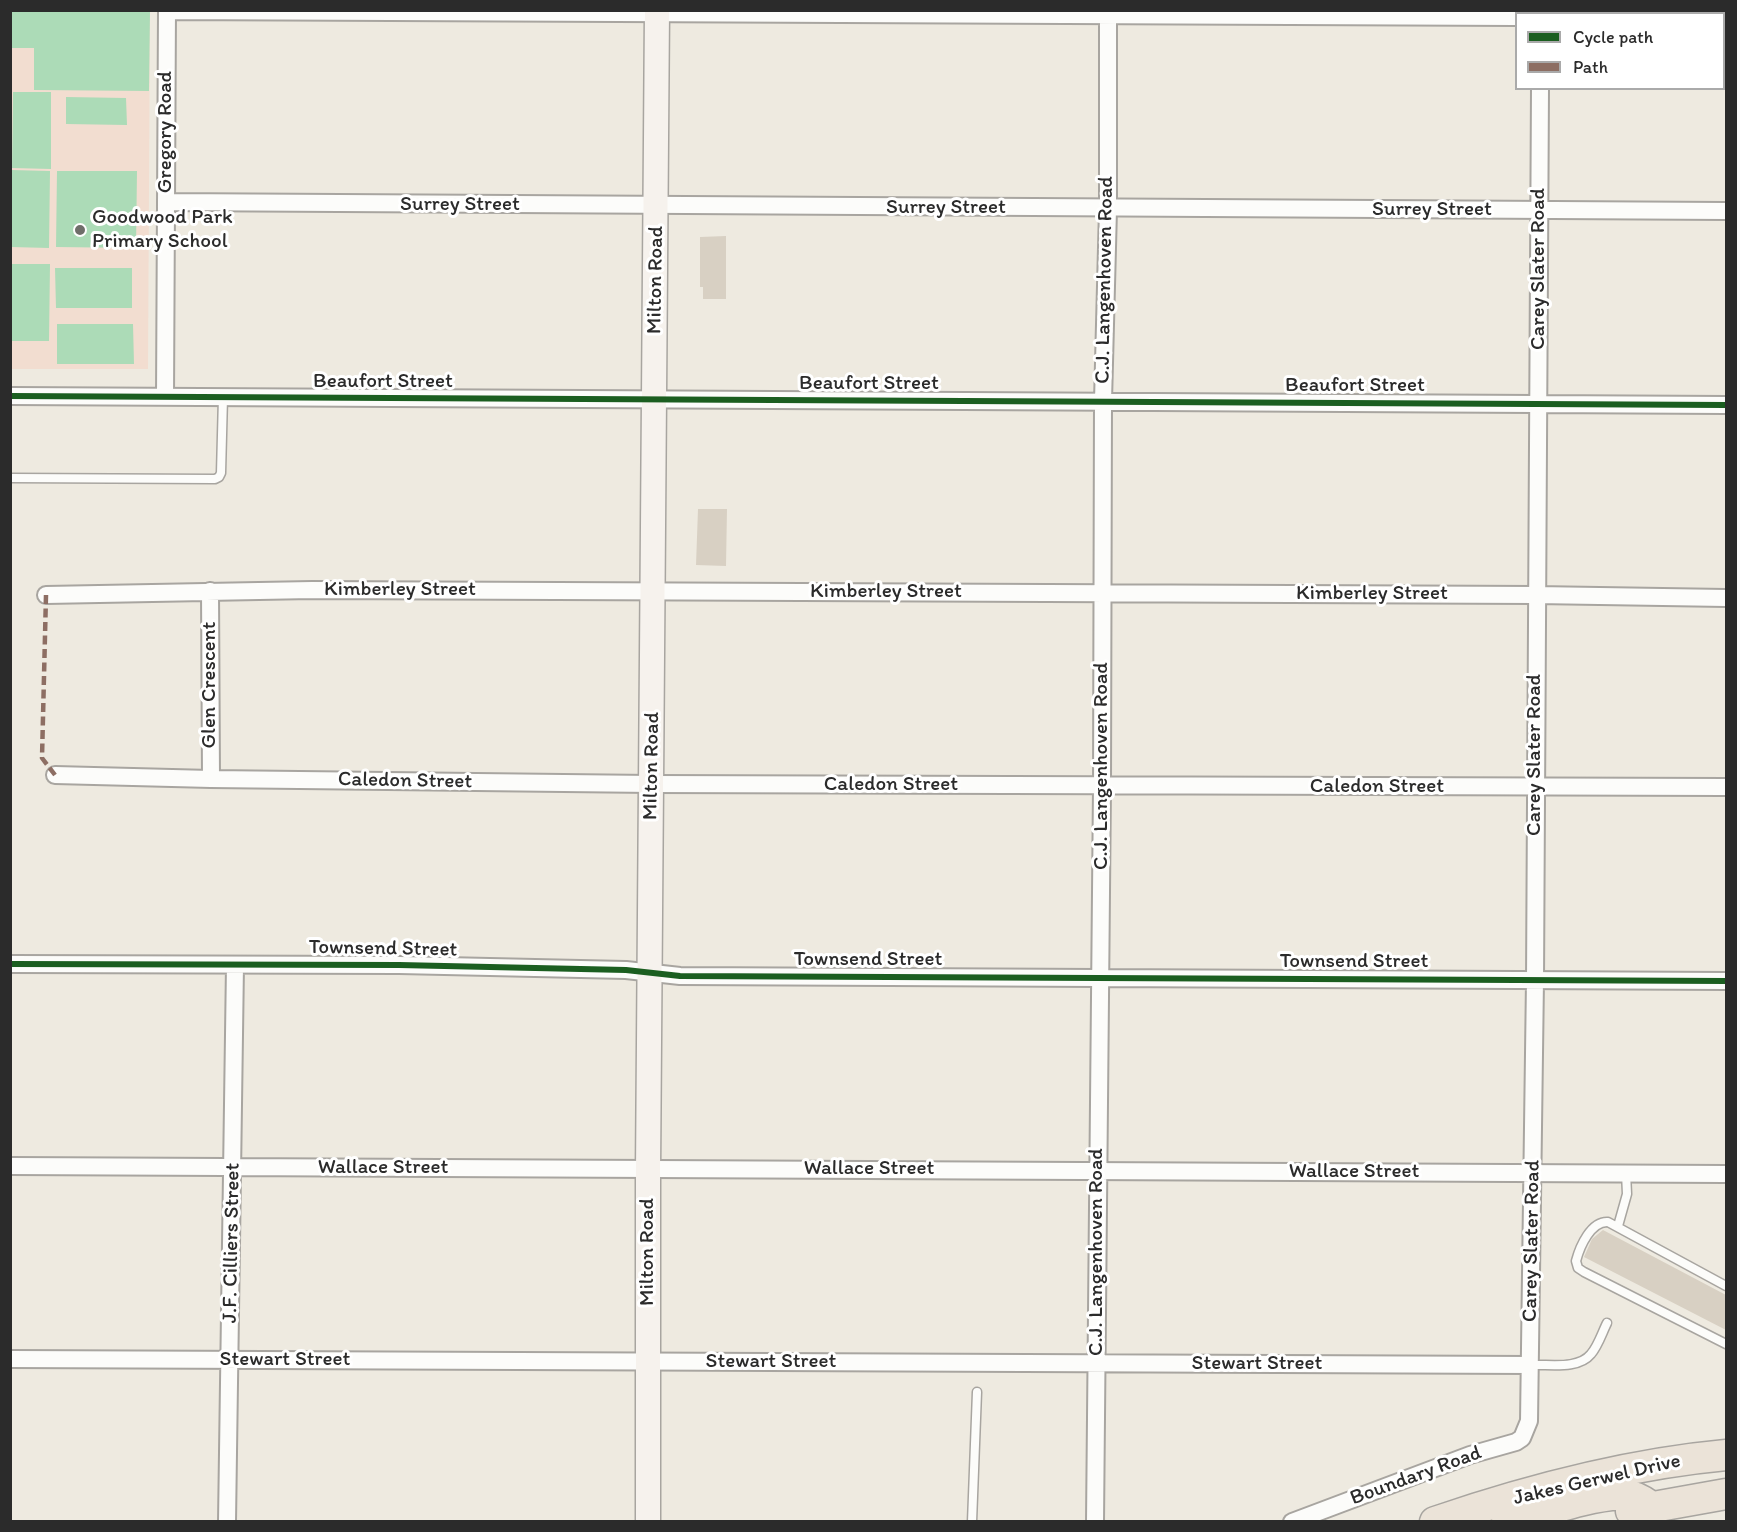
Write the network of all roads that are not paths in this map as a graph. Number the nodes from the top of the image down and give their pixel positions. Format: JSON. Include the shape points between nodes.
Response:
{"nodes":[{"id":1,"x":167,"y":11,"type":"edge"},
{"id":2,"x":657,"y":11,"type":"edge"},
{"id":3,"x":1108,"y":13,"type":"edge"},
{"id":4,"x":1515,"y":17,"type":"edge"},
{"id":5,"x":1540,"y":90,"type":"edge"},
{"id":6,"x":166,"y":202,"type":"junction"},
{"id":7,"x":657,"y":206,"type":"junction"},
{"id":8,"x":1108,"y":209,"type":"junction"},
{"id":9,"x":1539,"y":211,"type":"junction"},
{"id":10,"x":1726,"y":211,"type":"edge"},
{"id":11,"x":10,"y":396,"type":"edge"},
{"id":12,"x":165,"y":397,"type":"junction"},
{"id":13,"x":223,"y":398,"type":"junction"},
{"id":14,"x":655,"y":400,"type":"junction"},
{"id":15,"x":1103,"y":401,"type":"junction"},
{"id":16,"x":1539,"y":404,"type":"junction"},
{"id":17,"x":1726,"y":405,"type":"edge"},
{"id":18,"x":10,"y":478,"type":"edge"},
{"id":19,"x":210,"y":591,"type":"junction"},
{"id":20,"x":654,"y":592,"type":"junction"},
{"id":21,"x":1103,"y":592,"type":"junction"},
{"id":22,"x":46,"y":595,"type":"dead end"},
{"id":23,"x":1536,"y":595,"type":"junction"},
{"id":24,"x":1726,"y":598,"type":"edge"},
{"id":25,"x":55,"y":775,"type":"dead end"},
{"id":26,"x":211,"y":779,"type":"junction"},
{"id":27,"x":652,"y":784,"type":"junction"},
{"id":28,"x":1102,"y":787,"type":"junction"},
{"id":29,"x":1535,"y":787,"type":"junction"},
{"id":30,"x":1726,"y":787,"type":"edge"},
{"id":31,"x":10,"y":964,"type":"edge"},
{"id":32,"x":235,"y":964,"type":"junction"},
{"id":33,"x":651,"y":974,"type":"junction"},
{"id":34,"x":1100,"y":978,"type":"junction"},
{"id":35,"x":1535,"y":980,"type":"junction"},
{"id":36,"x":1726,"y":981,"type":"edge"},
{"id":37,"x":10,"y":1166,"type":"edge"},
{"id":38,"x":232,"y":1167,"type":"junction"},
{"id":39,"x":648,"y":1168,"type":"junction"},
{"id":40,"x":1098,"y":1170,"type":"junction"},
{"id":41,"x":1533,"y":1173,"type":"junction"},
{"id":42,"x":1626,"y":1173,"type":"junction"},
{"id":43,"x":1726,"y":1174,"type":"edge"},
{"id":44,"x":1618,"y":1226,"type":"junction"},
{"id":45,"x":1726,"y":1286,"type":"edge"},
{"id":46,"x":1606,"y":1323,"type":"dead end"},
{"id":47,"x":1726,"y":1344,"type":"edge"},
{"id":48,"x":10,"y":1359,"type":"edge"},
{"id":49,"x":230,"y":1360,"type":"junction"},
{"id":50,"x":649,"y":1361,"type":"junction"},
{"id":51,"x":1097,"y":1363,"type":"junction"},
{"id":52,"x":1531,"y":1365,"type":"junction"},
{"id":53,"x":977,"y":1392,"type":"dead end"},
{"id":54,"x":1529,"y":1421,"type":"joint"},
{"id":55,"x":1713,"y":1457,"type":"edge"},
{"id":56,"x":1726,"y":1494,"type":"edge"},
{"id":57,"x":1651,"y":1514,"type":"edge"},
{"id":58,"x":227,"y":1521,"type":"edge"},
{"id":59,"x":648,"y":1521,"type":"edge"},
{"id":60,"x":972,"y":1521,"type":"edge"},
{"id":61,"x":1095,"y":1521,"type":"edge"},
{"id":62,"x":1292,"y":1521,"type":"edge"},
{"id":63,"x":1435,"y":1521,"type":"edge"},
{"id":64,"x":1507,"y":1521,"type":"edge"},
{"id":65,"x":1581,"y":1521,"type":"edge"}],
"edges":[{"from":1,"to":2,"type":"street"},
{"from":1,"to":6,"type":"street","name":"Gregory Road"},
{"from":2,"to":3,"type":"street"},
{"from":2,"to":7,"type":"street","name":"Milton Road"},
{"from":3,"to":4,"type":"street"},
{"from":3,"to":8,"type":"street","name":"C.J. Langenhoven Road"},
{"from":5,"to":9,"type":"street","name":"Carey Slater Road"},
{"from":6,"to":7,"type":"street","name":"Surrey Street"},
{"from":6,"to":12,"type":"street","name":"Gregory Road"},
{"from":7,"to":8,"type":"street","name":"Surrey Street"},
{"from":7,"to":14,"type":"street","name":"Milton Road"},
{"from":8,"to":9,"type":"street","name":"Surrey Street"},
{"from":8,"to":15,"type":"street","name":"C.J. Langenhoven Road"},
{"from":9,"to":10,"type":"street","name":"Surrey Street"},
{"from":9,"to":16,"type":"street","name":"Carey Slater Road"},
{"from":11,"to":12,"type":"street","name":"Beaufort Street"},
{"from":12,"to":13,"type":"street","name":"Beaufort Street"},
{"from":13,"to":14,"type":"street","name":"Beaufort Street"},
{"from":13,"to":18,"type":"lane","via":[[221,472],[215,479]]},
{"from":14,"to":15,"type":"street","name":"Beaufort Street"},
{"from":14,"to":20,"type":"street","name":"Milton Road"},
{"from":15,"to":16,"type":"street","name":"Beaufort Street"},
{"from":15,"to":21,"type":"street","name":"C.J. Langenhoven Road"},
{"from":16,"to":17,"type":"street","name":"Beaufort Street"},
{"from":16,"to":23,"type":"street","name":"Carey Slater Road"},
{"from":19,"to":20,"type":"street","name":"Kimberley Street"},
{"from":19,"to":22,"type":"street","name":"Kimberley Street"},
{"from":19,"to":26,"type":"street","name":"Glen Crescent"},
{"from":20,"to":21,"type":"street","name":"Kimberley Street"},
{"from":20,"to":27,"type":"street","name":"Milton Road"},
{"from":21,"to":23,"type":"street","name":"Kimberley Street"},
{"from":21,"to":28,"type":"street","name":"C.J. Langenhoven Road"},
{"from":23,"to":24,"type":"street","name":"Kimberley Street"},
{"from":23,"to":29,"type":"street","name":"Carey Slater Road"},
{"from":25,"to":26,"type":"street","name":"Caledon Street"},
{"from":26,"to":27,"type":"street","name":"Caledon Street"},
{"from":27,"to":28,"type":"street","name":"Caledon Street"},
{"from":27,"to":33,"type":"street","name":"Milton Road"},
{"from":28,"to":29,"type":"street","name":"Caledon Street"},
{"from":28,"to":34,"type":"street","name":"C.J. Langenhoven Road"},
{"from":29,"to":30,"type":"street","name":"Caledon Street"},
{"from":29,"to":35,"type":"street","name":"Carey Slater Road"},
{"from":31,"to":32,"type":"street","name":"Townsend Street"},
{"from":32,"to":33,"type":"street","name":"Townsend Street","via":[[603,969]]},
{"from":32,"to":38,"type":"street","name":"J.F. Cilliers Street"},
{"from":33,"to":34,"type":"street","name":"Townsend Street"},
{"from":33,"to":39,"type":"street","name":"Milton Road"},
{"from":34,"to":35,"type":"street","name":"Townsend Street"},
{"from":34,"to":40,"type":"street","name":"C.J. Langenhoven Road"},
{"from":35,"to":36,"type":"street","name":"Townsend Street"},
{"from":35,"to":41,"type":"street","name":"Carey Slater Road"},
{"from":37,"to":38,"type":"street","name":"Wallace Street"},
{"from":38,"to":39,"type":"street","name":"Wallace Street"},
{"from":38,"to":49,"type":"street","name":"J.F. Cilliers Street"},
{"from":39,"to":40,"type":"street","name":"Wallace Street"},
{"from":39,"to":50,"type":"street","name":"Milton Road"},
{"from":40,"to":41,"type":"street","name":"Wallace Street"},
{"from":40,"to":51,"type":"street","name":"C.J. Langenhoven Road"},
{"from":41,"to":42,"type":"street","name":"Wallace Street"},
{"from":41,"to":52,"type":"street","name":"Carey Slater Road"},
{"from":42,"to":43,"type":"street","name":"Wallace Street"},
{"from":42,"to":44,"type":"lane","via":[[1627,1194]]},
{"from":44,"to":45,"type":"lane"},
{"from":44,"to":47,"type":"lane","via":[[1601,1222],[1595,1226],[1577,1256],[1578,1268]]},
{"from":46,"to":52,"type":"lane","via":[[1591,1355],[1584,1360],[1576,1364]]},
{"from":48,"to":49,"type":"street","name":"Stewart Street"},
{"from":49,"to":50,"type":"street","name":"Stewart Street"},
{"from":49,"to":58,"type":"street","name":"J.F. Cilliers Street"},
{"from":50,"to":51,"type":"street","name":"Stewart Street"},
{"from":50,"to":59,"type":"street","name":"Milton Road"},
{"from":51,"to":52,"type":"street","name":"Stewart Street"},
{"from":51,"to":61,"type":"street","name":"C.J. Langenhoven Road"},
{"from":52,"to":54,"type":"street","name":"Carey Slater Road"},
{"from":53,"to":60,"type":"lane"},
{"from":54,"to":62,"type":"street","name":"Boundary Road","via":[[1522,1438],[1515,1442]]},
{"from":55,"to":57,"type":"highway","via":[[1681,1467],[1669,1477],[1659,1490]]},
{"from":55,"to":63,"type":"highway","name":"Jakes Gerwel Drive","via":[[1644,1466]]},
{"from":56,"to":57,"type":"highway","name":"Jakes Gerwel Drive"},
{"from":57,"to":64,"type":"highway","via":[[1636,1498],[1620,1495]]},
{"from":57,"to":65,"type":"highway","name":"Jakes Gerwel Drive"}]}
